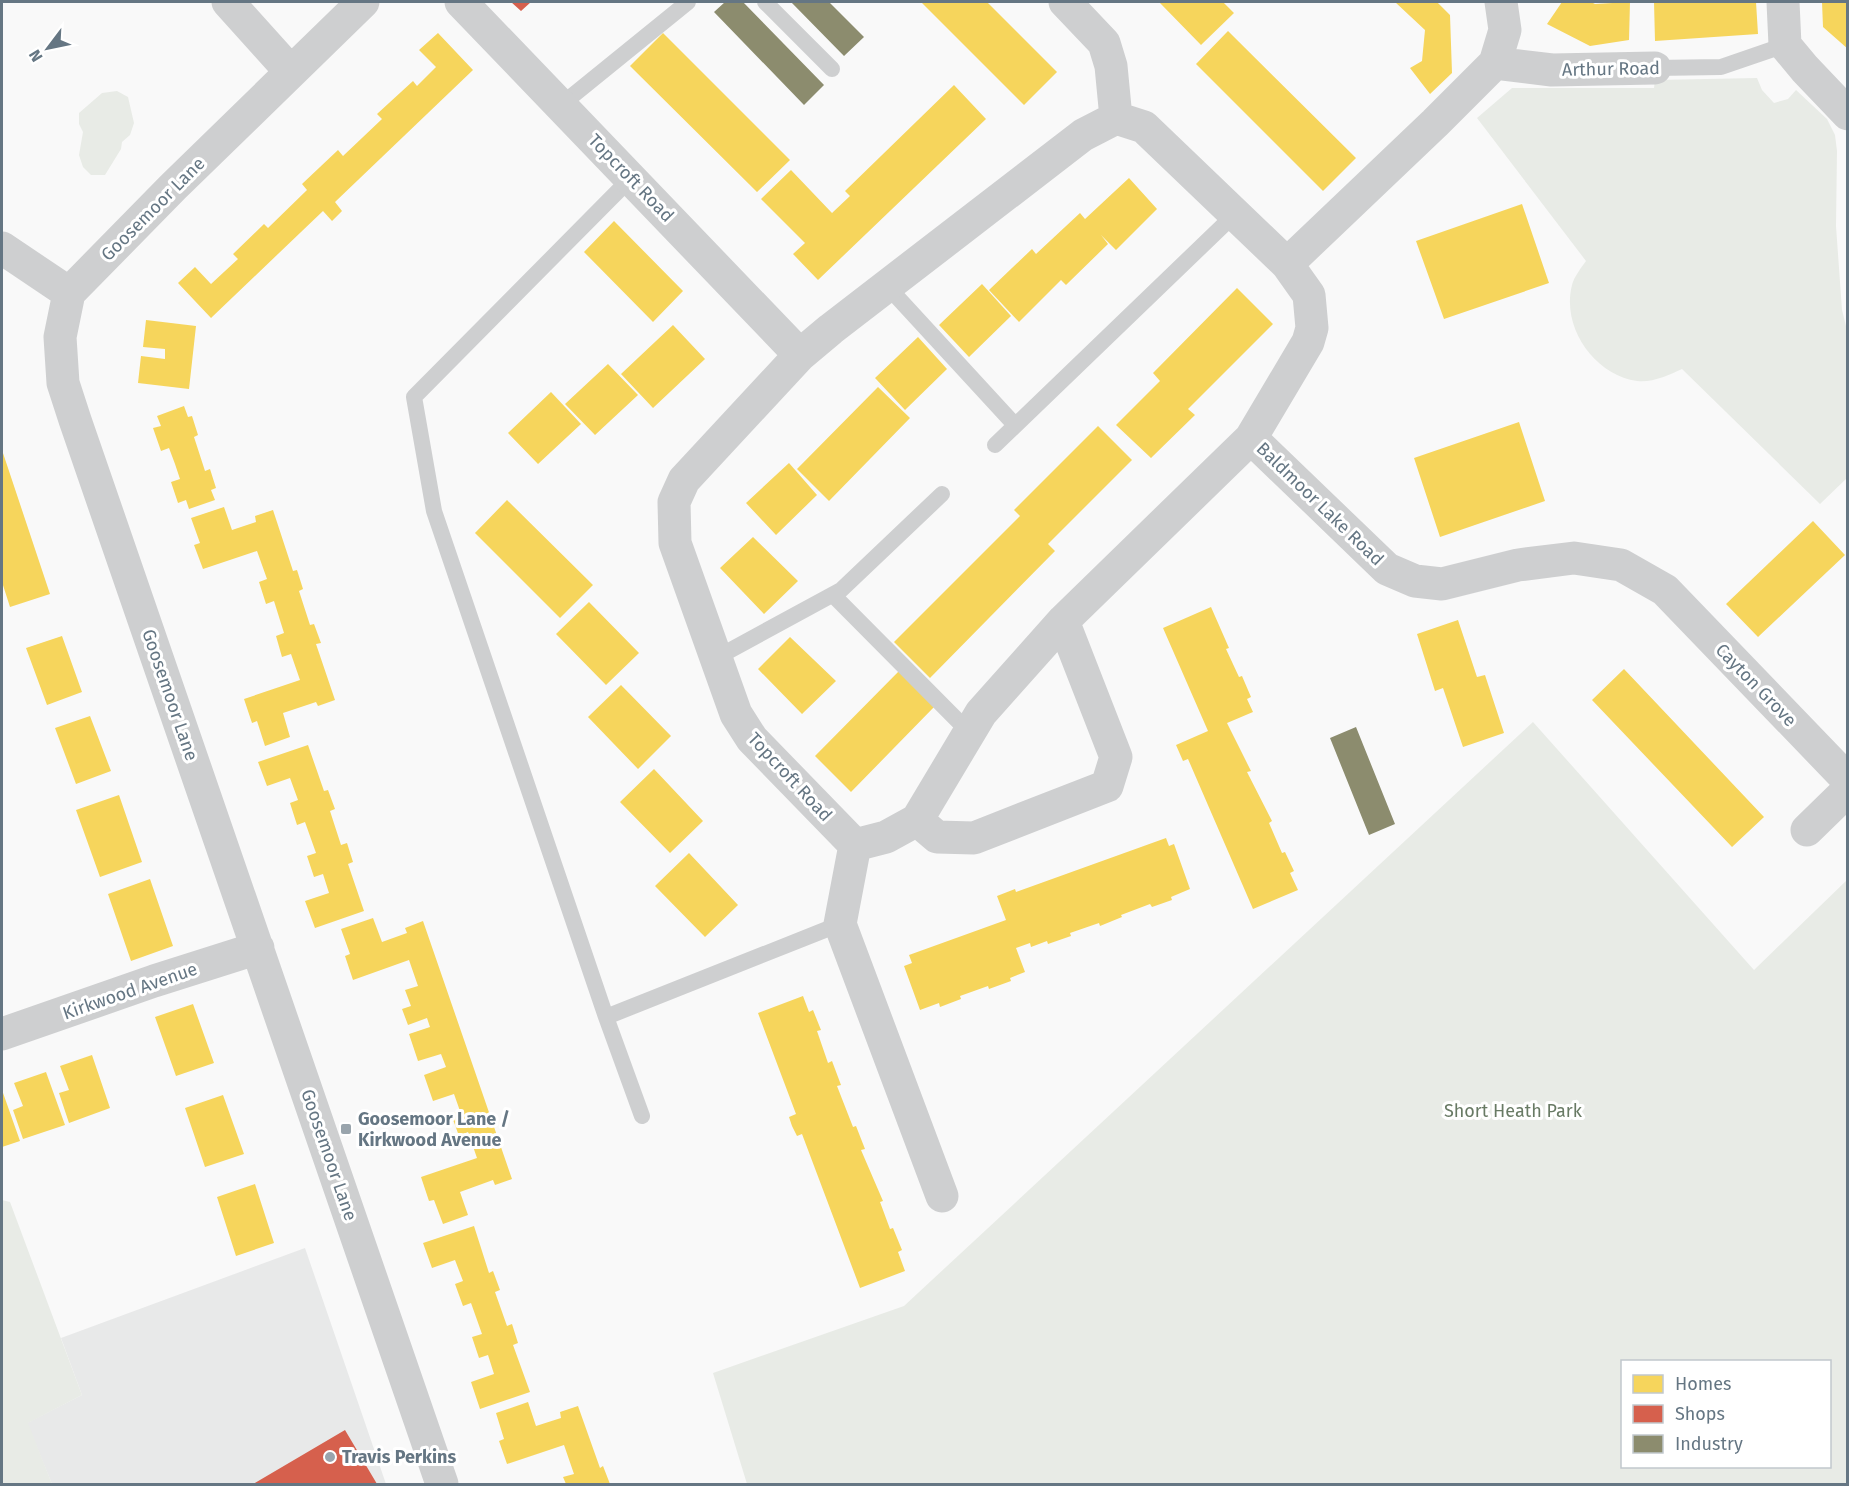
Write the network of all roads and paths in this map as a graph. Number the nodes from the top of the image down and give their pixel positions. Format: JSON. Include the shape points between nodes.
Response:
{"nodes":[{"id":1,"x":228,"y":2,"type":"edge"},
{"id":2,"x":363,"y":2,"type":"edge"},
{"id":3,"x":461,"y":2,"type":"edge"},
{"id":4,"x":688,"y":2,"type":"edge"},
{"id":5,"x":765,"y":2,"type":"edge"},
{"id":6,"x":1065,"y":2,"type":"edge"},
{"id":7,"x":1501,"y":2,"type":"edge"},
{"id":8,"x":1783,"y":2,"type":"edge"},
{"id":9,"x":1785,"y":45,"type":"junction"},
{"id":10,"x":1495,"y":63,"type":"junction"},
{"id":11,"x":1655,"y":68,"type":"joint"},
{"id":12,"x":832,"y":69,"type":"dead end"},
{"id":13,"x":291,"y":72,"type":"junction"},
{"id":14,"x":561,"y":105,"type":"junction"},
{"id":15,"x":1848,"y":114,"type":"edge"},
{"id":16,"x":1116,"y":118,"type":"junction"},
{"id":17,"x":631,"y":178,"type":"junction"},
{"id":18,"x":1234,"y":215,"type":"junction"},
{"id":19,"x":2,"y":248,"type":"edge"},
{"id":20,"x":1287,"y":264,"type":"junction"},
{"id":21,"x":888,"y":287,"type":"junction"},
{"id":22,"x":69,"y":293,"type":"junction"},
{"id":23,"x":801,"y":355,"type":"junction"},
{"id":24,"x":1016,"y":425,"type":"junction"},
{"id":25,"x":1251,"y":438,"type":"junction"},
{"id":26,"x":995,"y":444,"type":"dead end"},
{"id":27,"x":942,"y":494,"type":"dead end"},
{"id":28,"x":1665,"y":590,"type":"joint"},
{"id":29,"x":833,"y":595,"type":"junction"},
{"id":30,"x":1063,"y":621,"type":"junction"},
{"id":31,"x":716,"y":658,"type":"junction"},
{"id":32,"x":969,"y":733,"type":"junction"},
{"id":33,"x":1848,"y":780,"type":"edge"},
{"id":34,"x":1848,"y":790,"type":"edge"},
{"id":35,"x":917,"y":820,"type":"junction"},
{"id":36,"x":1807,"y":830,"type":"dead end"},
{"id":37,"x":855,"y":845,"type":"junction"},
{"id":38,"x":840,"y":924,"type":"junction"},
{"id":39,"x":258,"y":948,"type":"junction"},
{"id":40,"x":606,"y":1017,"type":"junction"},
{"id":41,"x":2,"y":1034,"type":"edge"},
{"id":42,"x":642,"y":1116,"type":"dead end"},
{"id":43,"x":942,"y":1196,"type":"dead end"},
{"id":44,"x":442,"y":1485,"type":"edge"}],
"edges":[{"from":1,"to":13,"type":"street"},
{"from":2,"to":13,"type":"street","name":"Goosemoor Lane"},
{"from":3,"to":14,"type":"street","name":"Topcroft Road"},
{"from":4,"to":14,"type":"lane"},
{"from":5,"to":12,"type":"lane"},
{"from":6,"to":16,"type":"street","via":[[1104,43],[1111,66]]},
{"from":7,"to":10,"type":"street","via":[[1505,30]]},
{"from":8,"to":9,"type":"street"},
{"from":9,"to":11,"type":"lane","name":"Arthur Road","via":[[1721,67]]},
{"from":9,"to":15,"type":"street"},
{"from":10,"to":11,"type":"street","name":"Arthur Road","via":[[1552,70]]},
{"from":10,"to":20,"type":"street"},
{"from":13,"to":22,"type":"street","name":"Goosemoor Lane"},
{"from":14,"to":17,"type":"street","name":"Topcroft Road"},
{"from":16,"to":18,"type":"street","name":"Baldmoor Lake Road","via":[[1144,127]]},
{"from":16,"to":21,"type":"street","via":[[1083,135]]},
{"from":17,"to":23,"type":"street","name":"Topcroft Road"},
{"from":17,"to":40,"type":"lane","via":[[414,397],[434,511]]},
{"from":18,"to":20,"type":"street","name":"Baldmoor Lake Road"},
{"from":18,"to":24,"type":"lane"},
{"from":19,"to":22,"type":"street"},
{"from":20,"to":25,"type":"street","name":"Baldmoor Lake Road","via":[[1310,295],[1312,328],[1308,342]]},
{"from":21,"to":23,"type":"street","name":"Topcroft Road"},
{"from":21,"to":24,"type":"lane"},
{"from":22,"to":39,"type":"street","name":"Goosemoor Lane","via":[[60,337],[63,384]]},
{"from":23,"to":31,"type":"street","name":"Topcroft Road","via":[[684,480],[674,502],[675,543]]},
{"from":24,"to":26,"type":"lane"},
{"from":25,"to":28,"type":"street","name":"Baldmoor Lake Road","via":[[1388,569],[1415,581],[1442,584],[1518,565],[1574,558],[1621,565]]},
{"from":25,"to":30,"type":"street","name":"Baldmoor Lake Road"},
{"from":27,"to":29,"type":"lane"},
{"from":28,"to":33,"type":"street","name":"Cayton Grove"},
{"from":29,"to":31,"type":"lane"},
{"from":29,"to":32,"type":"lane"},
{"from":30,"to":32,"type":"street","name":"Baldmoor Lake Road","via":[[981,713]]},
{"from":30,"to":35,"type":"street","via":[[1116,757],[1107,786],[974,838],[937,837]]},
{"from":31,"to":37,"type":"street","name":"Topcroft Road","via":[[736,714],[752,739]]},
{"from":32,"to":35,"type":"street","name":"Baldmoor Lake Road"},
{"from":34,"to":36,"type":"street"},
{"from":35,"to":37,"type":"street","via":[[886,837]]},
{"from":37,"to":38,"type":"street"},
{"from":38,"to":40,"type":"lane"},
{"from":38,"to":43,"type":"street"},
{"from":39,"to":41,"type":"street","name":"Kirkwood Avenue"},
{"from":39,"to":44,"type":"street","name":"Goosemoor Lane"},
{"from":40,"to":42,"type":"lane"}]}
